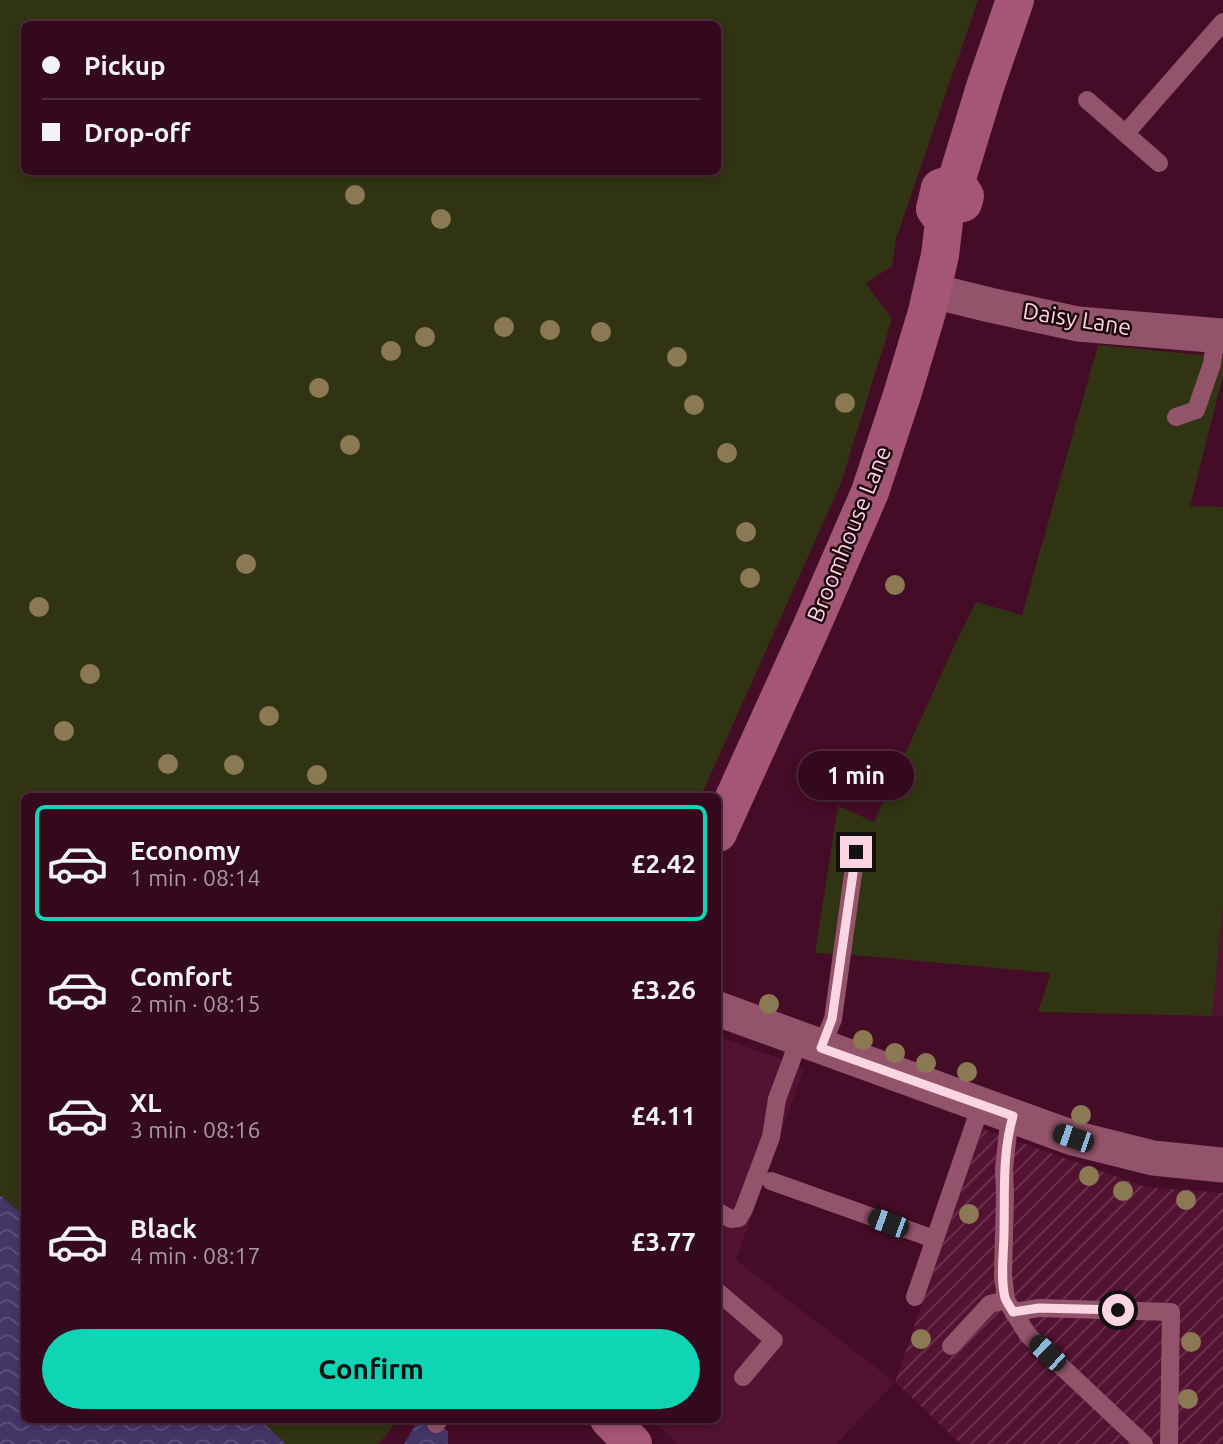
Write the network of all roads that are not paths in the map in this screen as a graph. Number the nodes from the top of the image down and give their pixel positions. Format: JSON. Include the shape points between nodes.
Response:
{"nodes":[{"id":1,"x":1014,"y":0,"type":"edge"},
{"id":2,"x":1222,"y":24,"type":"edge"},
{"id":3,"x":1087,"y":100,"type":"dead end"},
{"id":4,"x":1126,"y":133,"type":"junction"},
{"id":5,"x":1159,"y":163,"type":"dead end"},
{"id":6,"x":933,"y":289,"type":"junction"},
{"id":7,"x":1220,"y":336,"type":"edge"},
{"id":8,"x":1176,"y":416,"type":"dead end"},
{"id":9,"x":721,"y":826,"type":"edge"},
{"id":10,"x":856,"y":852,"type":"dead end"},
{"id":11,"x":721,"y":1010,"type":"edge"},
{"id":12,"x":810,"y":1044,"type":"junction"},
{"id":13,"x":981,"y":1105,"type":"junction"},
{"id":14,"x":1013,"y":1116,"type":"junction"},
{"id":15,"x":1223,"y":1165,"type":"edge"},
{"id":16,"x":771,"y":1181,"type":"dead end"},
{"id":17,"x":721,"y":1214,"type":"edge"},
{"id":18,"x":934,"y":1239,"type":"junction"},
{"id":19,"x":721,"y":1295,"type":"edge"},
{"id":20,"x":915,"y":1297,"type":"dead end"},
{"id":21,"x":1009,"y":1306,"type":"junction"},
{"id":22,"x":951,"y":1346,"type":"dead end"},
{"id":23,"x":743,"y":1377,"type":"dead end"},
{"id":24,"x":613,"y":1423,"type":"edge"},
{"id":25,"x":634,"y":1444,"type":"edge"},
{"id":26,"x":1144,"y":1444,"type":"edge"},
{"id":27,"x":1169,"y":1444,"type":"edge"}],
"edges":[{"from":1,"to":6,"type":"street","name":"Broomhouse Lane","via":[[956,181],[965,196],[958,216],[944,222]]},
{"from":2,"to":4,"type":"lane"},
{"from":3,"to":4,"type":"lane"},
{"from":4,"to":5,"type":"lane"},
{"from":6,"to":7,"type":"street","name":"Daisy Lane","via":[[1078,324]]},
{"from":6,"to":9,"type":"street","name":"Broomhouse Lane","via":[[870,492]]},
{"from":7,"to":8,"type":"lane","via":[[1196,410]]},
{"from":10,"to":12,"type":"lane","via":[[832,1019]]},
{"from":11,"to":12,"type":"street"},
{"from":12,"to":13,"type":"street"},
{"from":12,"to":17,"type":"lane","via":[[777,1099],[771,1136],[744,1209],[739,1218]]},
{"from":13,"to":14,"type":"street"},
{"from":13,"to":18,"type":"lane"},
{"from":14,"to":15,"type":"street","via":[[1073,1138],[1153,1158]]},
{"from":14,"to":21,"type":"lane","via":[[1004,1169],[1003,1275]]},
{"from":16,"to":18,"type":"lane"},
{"from":18,"to":20,"type":"lane"},
{"from":19,"to":23,"type":"lane","via":[[774,1340]]},
{"from":21,"to":22,"type":"lane","via":[[990,1304]]},
{"from":21,"to":26,"type":"lane","via":[[1028,1335]]},
{"from":21,"to":27,"type":"lane","via":[[1171,1312]]},
{"from":24,"to":25,"type":"street"}]}
